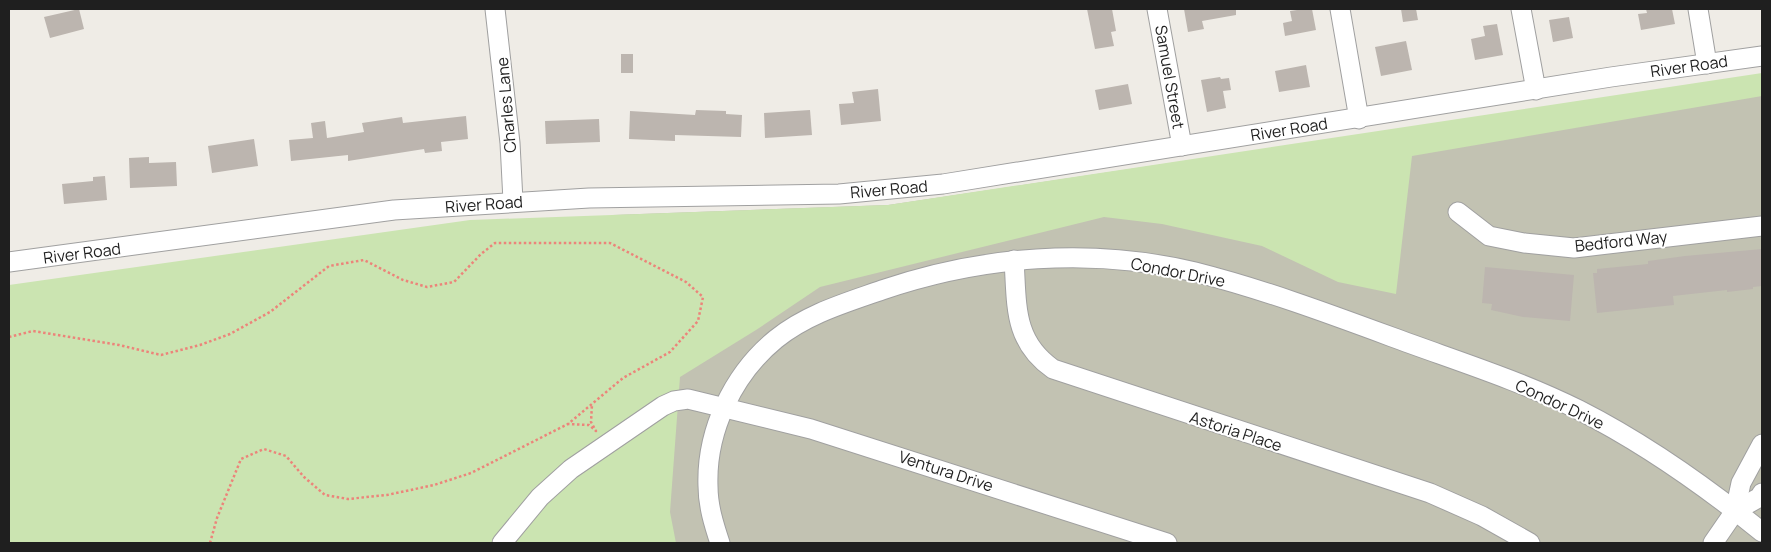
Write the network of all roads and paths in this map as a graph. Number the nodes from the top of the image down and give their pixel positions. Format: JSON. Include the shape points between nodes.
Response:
{"nodes":[{"id":1,"x":495,"y":9,"type":"edge"},
{"id":2,"x":1157,"y":9,"type":"edge"},
{"id":3,"x":1340,"y":9,"type":"edge"},
{"id":4,"x":1521,"y":9,"type":"edge"},
{"id":5,"x":1698,"y":9,"type":"edge"},
{"id":6,"x":1762,"y":56,"type":"edge"},
{"id":7,"x":1708,"y":64,"type":"junction"},
{"id":8,"x":1536,"y":90,"type":"junction"},
{"id":9,"x":1359,"y":118,"type":"junction"},
{"id":10,"x":1182,"y":146,"type":"junction"},
{"id":11,"x":513,"y":201,"type":"junction"},
{"id":12,"x":1458,"y":212,"type":"dead end"},
{"id":13,"x":1762,"y":226,"type":"edge"},
{"id":14,"x":1014,"y":260,"type":"junction"},
{"id":15,"x":9,"y":262,"type":"edge"},
{"id":16,"x":9,"y":337,"type":"edge"},
{"id":17,"x":592,"y":404,"type":"junction"},
{"id":18,"x":724,"y":407,"type":"junction"},
{"id":19,"x":568,"y":424,"type":"junction"},
{"id":20,"x":1762,"y":444,"type":"edge"},
{"id":21,"x":1762,"y":493,"type":"edge"},
{"id":22,"x":1736,"y":511,"type":"junction"},
{"id":23,"x":1762,"y":532,"type":"edge"},
{"id":24,"x":210,"y":543,"type":"edge"},
{"id":25,"x":502,"y":543,"type":"edge"},
{"id":26,"x":720,"y":543,"type":"edge"},
{"id":27,"x":1167,"y":543,"type":"edge"},
{"id":28,"x":1530,"y":543,"type":"edge"},
{"id":29,"x":1713,"y":543,"type":"edge"}],
"edges":[{"from":1,"to":11,"type":"street","name":"Charles Lane"},
{"from":2,"to":10,"type":"street","name":"Samuel Street"},
{"from":3,"to":9,"type":"street"},
{"from":4,"to":8,"type":"street"},
{"from":5,"to":7,"type":"street"},
{"from":6,"to":7,"type":"street","name":"River Road"},
{"from":7,"to":8,"type":"street","name":"River Road"},
{"from":8,"to":9,"type":"street","name":"River Road"},
{"from":9,"to":10,"type":"street","name":"River Road"},
{"from":10,"to":11,"type":"street","name":"River Road","via":[[943,184],[839,194]]},
{"from":11,"to":15,"type":"street","name":"River Road","via":[[394,210]]},
{"from":12,"to":13,"type":"street","name":"Bedford Way","via":[[1489,236],[1574,248]]},
{"from":14,"to":18,"type":"street","name":"Condor Drive","via":[[936,273],[813,316],[765,348],[745,372]]},
{"from":14,"to":22,"type":"street","name":"Condor Drive","via":[[1132,262],[1247,286],[1522,384],[1579,410],[1624,434]]},
{"from":14,"to":28,"type":"street","name":"Astoria Place","via":[[1017,317],[1022,333],[1032,349],[1053,369],[1430,493],[1482,516]]},
{"from":16,"to":17,"type":"path","via":[[32,332],[161,355],[230,334],[270,312],[329,266],[364,260],[403,280],[427,287],[454,282],[496,243],[610,243],[686,282],[702,297],[698,321],[670,352],[622,378]]},
{"from":17,"to":19,"type":"path"},
{"from":17,"to":19,"type":"path","via":[[591,422],[596,431],[589,425]]},
{"from":18,"to":25,"type":"street","name":"Ventura Drive","via":[[688,399],[663,406],[571,470],[540,497]]},
{"from":18,"to":26,"type":"street","name":"Condor Drive","via":[[711,444],[708,488],[713,523]]},
{"from":18,"to":27,"type":"street","name":"Ventura Drive","via":[[879,449]]},
{"from":19,"to":24,"type":"path","via":[[471,473],[387,495],[348,499],[325,495],[286,456],[264,449],[241,459]]},
{"from":20,"to":22,"type":"street","via":[[1741,483]]},
{"from":21,"to":22,"type":"street"},
{"from":22,"to":23,"type":"street","name":"Condor Drive"},
{"from":22,"to":29,"type":"street"}]}
